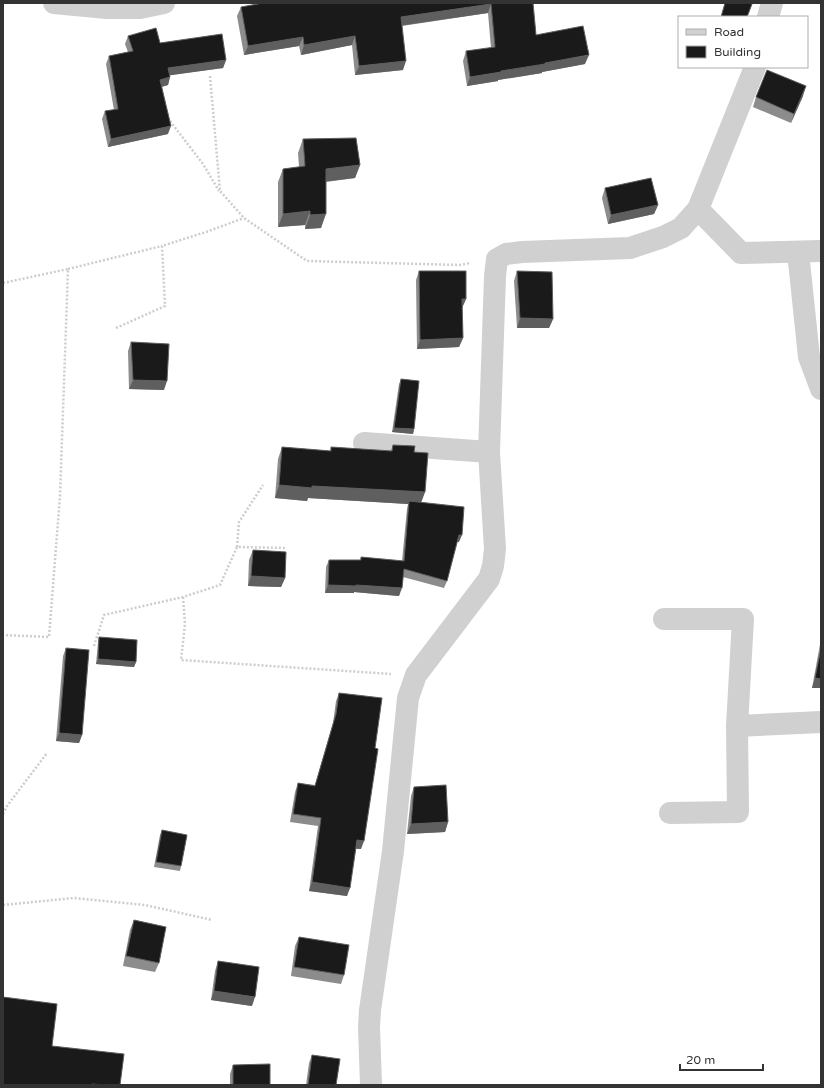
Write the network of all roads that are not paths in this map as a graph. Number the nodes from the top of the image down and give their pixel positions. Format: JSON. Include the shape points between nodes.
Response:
{"nodes":[{"id":1,"x":54,"y":3,"type":"edge"},
{"id":2,"x":164,"y":3,"type":"edge"},
{"id":3,"x":772,"y":3,"type":"edge"},
{"id":4,"x":768,"y":16,"type":"edge"},
{"id":5,"x":755,"y":68,"type":"edge"},
{"id":6,"x":698,"y":209,"type":"junction"},
{"id":7,"x":821,"y":251,"type":"edge"},
{"id":8,"x":798,"y":252,"type":"junction"},
{"id":9,"x":821,"y":389,"type":"edge"},
{"id":10,"x":364,"y":443,"type":"dead end"},
{"id":11,"x":489,"y":452,"type":"junction"},
{"id":12,"x":664,"y":619,"type":"dead end"},
{"id":13,"x":821,"y":722,"type":"edge"},
{"id":14,"x":737,"y":726,"type":"junction"},
{"id":15,"x":670,"y":813,"type":"dead end"},
{"id":16,"x":371,"y":1085,"type":"edge"}],
"edges":[{"from":1,"to":2,"type":"street","via":[[140,8]]},
{"from":3,"to":4,"type":"street"},
{"from":5,"to":6,"type":"street"},
{"from":6,"to":8,"type":"street","via":[[741,253]]},
{"from":6,"to":11,"type":"street","via":[[681,228],[630,248],[522,252],[506,254],[497,259]]},
{"from":7,"to":8,"type":"street"},
{"from":8,"to":9,"type":"street","via":[[808,357]]},
{"from":10,"to":11,"type":"street"},
{"from":11,"to":16,"type":"street","via":[[495,549],[489,579],[416,675],[408,698],[393,851],[370,1010]]},
{"from":12,"to":14,"type":"street","via":[[743,619]]},
{"from":13,"to":14,"type":"street"},
{"from":14,"to":15,"type":"street","via":[[738,812]]}]}
